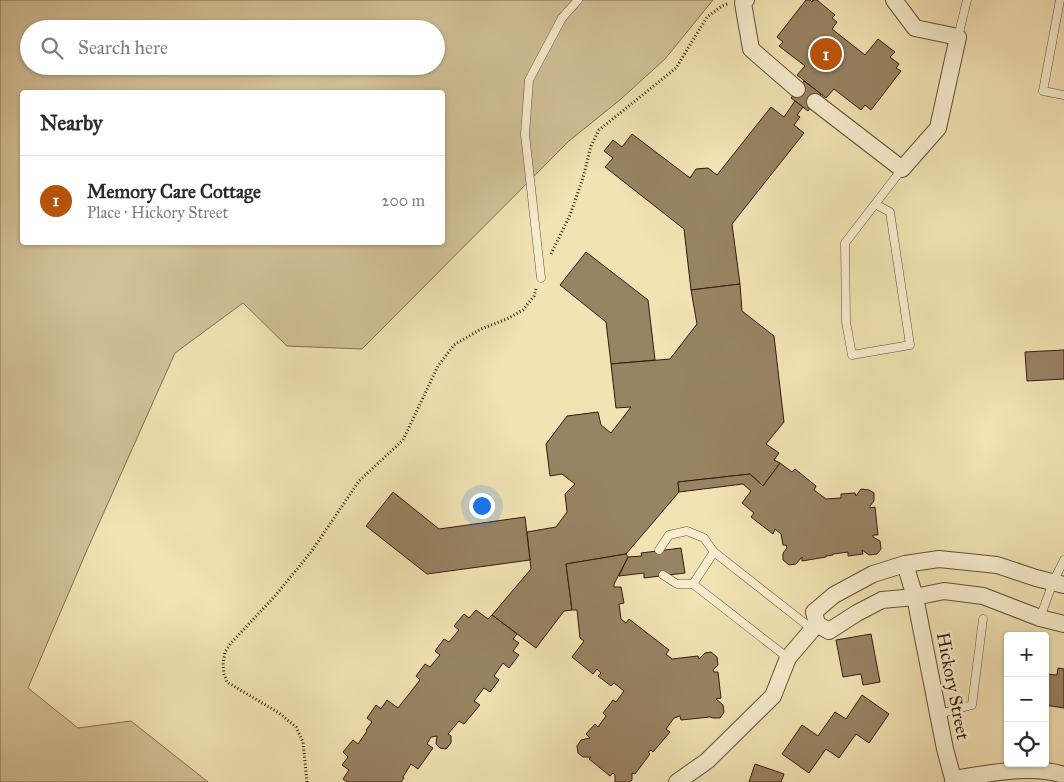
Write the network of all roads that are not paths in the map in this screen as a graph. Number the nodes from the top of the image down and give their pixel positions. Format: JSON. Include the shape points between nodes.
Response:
{"nodes":[{"id":1,"x":578,"y":0,"type":"edge"},
{"id":2,"x":894,"y":0,"type":"edge"},
{"id":3,"x":967,"y":0,"type":"edge"},
{"id":4,"x":1060,"y":0,"type":"edge"},
{"id":5,"x":744,"y":1,"type":"edge"},
{"id":6,"x":958,"y":37,"type":"junction"},
{"id":7,"x":797,"y":89,"type":"dead end"},
{"id":8,"x":1064,"y":96,"type":"edge"},
{"id":9,"x":815,"y":102,"type":"dead end"},
{"id":10,"x":902,"y":169,"type":"junction"},
{"id":11,"x":875,"y":204,"type":"junction"},
{"id":12,"x":540,"y":278,"type":"road end"},
{"id":13,"x":659,"y":550,"type":"dead end"},
{"id":14,"x":714,"y":552,"type":"junction"},
{"id":15,"x":1064,"y":560,"type":"edge"},
{"id":16,"x":904,"y":564,"type":"junction"},
{"id":17,"x":664,"y":575,"type":"dead end"},
{"id":18,"x":692,"y":584,"type":"junction"},
{"id":19,"x":1059,"y":584,"type":"edge"},
{"id":20,"x":915,"y":597,"type":"junction"},
{"id":21,"x":1040,"y":618,"type":"junction"},
{"id":22,"x":982,"y":619,"type":"dead end"},
{"id":23,"x":1064,"y":624,"type":"edge"},
{"id":24,"x":815,"y":626,"type":"junction"},
{"id":25,"x":788,"y":658,"type":"junction"},
{"id":26,"x":939,"y":714,"type":"junction"},
{"id":27,"x":1064,"y":775,"type":"edge"},
{"id":28,"x":954,"y":781,"type":"edge"},
{"id":29,"x":677,"y":782,"type":"edge"}],
"edges":[{"from":1,"to":12,"type":"lane","via":[[562,18],[529,80],[524,134]]},
{"from":2,"to":6,"type":"street","via":[[915,28]]},
{"from":3,"to":6,"type":"lane"},
{"from":4,"to":8,"type":"lane","via":[[1043,91]]},
{"from":5,"to":7,"type":"street","via":[[751,49]]},
{"from":6,"to":10,"type":"street","via":[[938,128]]},
{"from":9,"to":10,"type":"street"},
{"from":10,"to":11,"type":"lane"},
{"from":11,"to":11,"type":"lane","via":[[845,243],[846,322],[852,355],[910,345],[890,212]]},
{"from":13,"to":14,"type":"lane","via":[[670,535],[687,530],[704,538]]},
{"from":14,"to":18,"type":"lane"},
{"from":14,"to":24,"type":"lane"},
{"from":15,"to":19,"type":"lane"},
{"from":16,"to":19,"type":"street","via":[[939,559],[997,565]]},
{"from":16,"to":20,"type":"street","name":"Hickory Street"},
{"from":16,"to":24,"type":"street","via":[[873,574],[834,596],[814,612]]},
{"from":17,"to":18,"type":"lane","via":[[677,584]]},
{"from":18,"to":25,"type":"lane"},
{"from":19,"to":21,"type":"lane"},
{"from":20,"to":21,"type":"street","via":[[944,591],[983,596]]},
{"from":20,"to":24,"type":"street","via":[[882,600],[829,631]]},
{"from":20,"to":26,"type":"street","name":"Hickory Street"},
{"from":21,"to":23,"type":"street"},
{"from":22,"to":26,"type":"lane","via":[[972,705]]},
{"from":24,"to":25,"type":"street"},
{"from":25,"to":29,"type":"street","via":[[773,696],[707,761]]},
{"from":26,"to":28,"type":"street","name":"Hickory Street"},
{"from":27,"to":28,"type":"street","via":[[1051,771],[1010,771]]}]}
